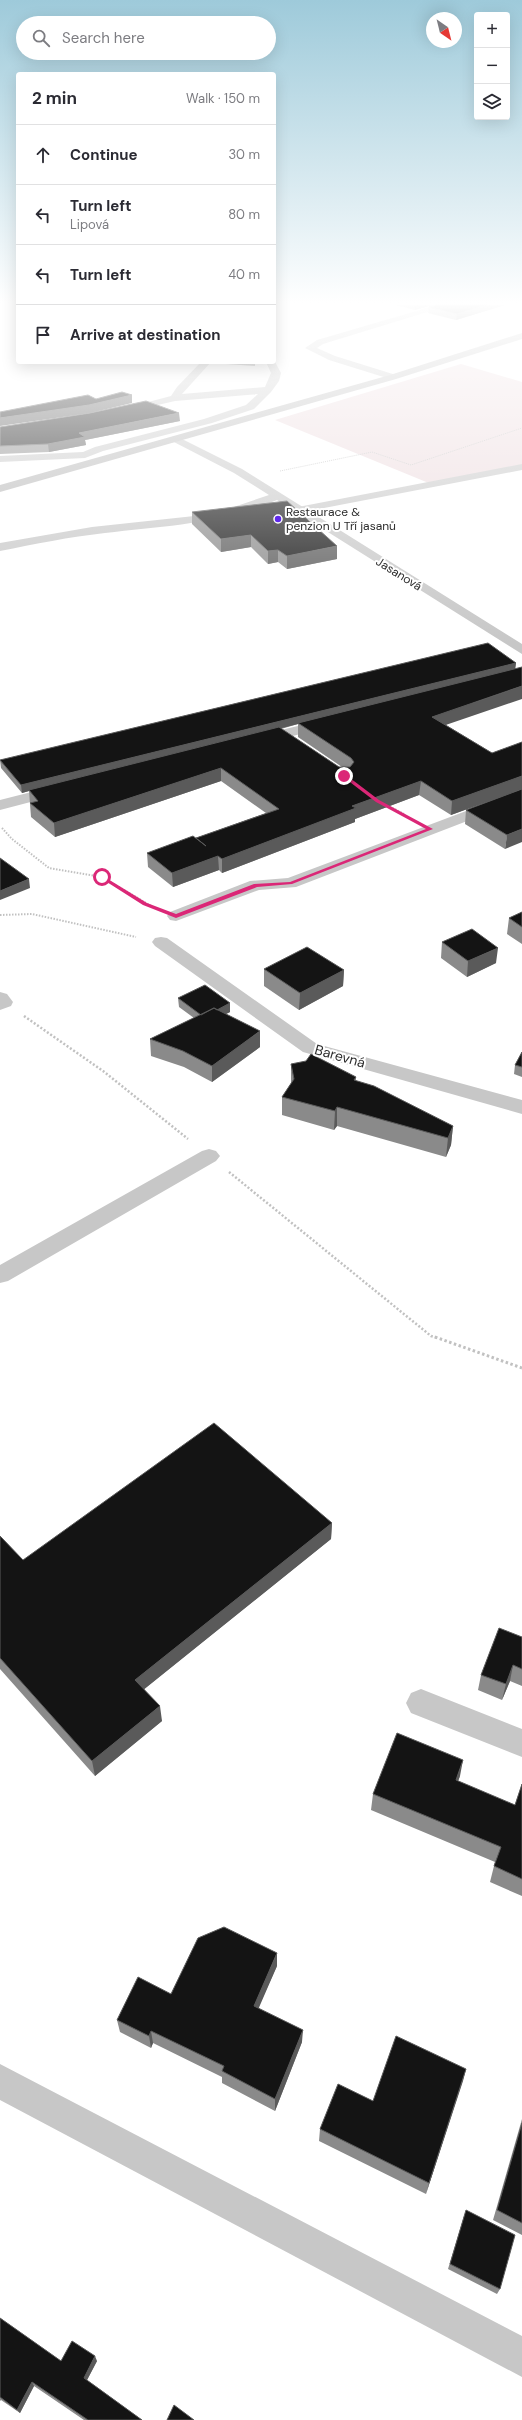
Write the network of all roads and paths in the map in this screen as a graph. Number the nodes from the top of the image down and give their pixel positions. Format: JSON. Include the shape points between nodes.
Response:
{"nodes":[{"id":1,"x":217,"y":418,"type":"edge"},
{"id":2,"x":250,"y":418,"type":"edge"},
{"id":3,"x":522,"y":428,"type":"edge"},
{"id":4,"x":176,"y":439,"type":"junction"},
{"id":5,"x":85,"y":455,"type":"junction"},
{"id":6,"x":0,"y":459,"type":"edge"},
{"id":7,"x":96,"y":462,"type":"junction"},
{"id":8,"x":522,"y":467,"type":"edge"},
{"id":9,"x":276,"y":471,"type":"dead end"},
{"id":10,"x":0,"y":490,"type":"edge"},
{"id":11,"x":277,"y":496,"type":"junction"},
{"id":12,"x":298,"y":510,"type":"junction"},
{"id":13,"x":0,"y":547,"type":"edge"},
{"id":14,"x":522,"y":650,"type":"edge"},
{"id":15,"x":341,"y":719,"type":"edge"},
{"id":16,"x":281,"y":734,"type":"junction"},
{"id":17,"x":243,"y":744,"type":"edge"},
{"id":18,"x":300,"y":747,"type":"edge"},
{"id":19,"x":76,"y":786,"type":"edge"},
{"id":20,"x":522,"y":795,"type":"edge"},
{"id":21,"x":384,"y":804,"type":"edge"},
{"id":22,"x":0,"y":805,"type":"edge"},
{"id":23,"x":0,"y":826,"type":"edge"},
{"id":24,"x":430,"y":829,"type":"junction"},
{"id":25,"x":0,"y":915,"type":"edge"},
{"id":26,"x":176,"y":916,"type":"joint"},
{"id":27,"x":161,"y":942,"type":"joint"},
{"id":28,"x":1,"y":1001,"type":"edge"},
{"id":29,"x":522,"y":1107,"type":"edge"},
{"id":30,"x":209,"y":1156,"type":"junction"},
{"id":31,"x":0,"y":1275,"type":"edge"},
{"id":32,"x":522,"y":1368,"type":"edge"},
{"id":33,"x":421,"y":1703,"type":"dead end"},
{"id":34,"x":522,"y":1743,"type":"edge"},
{"id":35,"x":0,"y":2081,"type":"edge"},
{"id":36,"x":522,"y":2357,"type":"edge"}],
"edges":[{"from":1,"to":5,"type":"street","via":[[99,448]]},
{"from":2,"to":4,"type":"main road"},
{"from":3,"to":9,"type":"path","via":[[411,465],[372,452]]},
{"from":4,"to":7,"type":"main road"},
{"from":4,"to":11,"type":"street","name":"Jasanová","via":[[224,463]]},
{"from":5,"to":6,"type":"street"},
{"from":5,"to":7,"type":"street"},
{"from":7,"to":10,"type":"main road"},
{"from":8,"to":12,"type":"lane"},
{"from":11,"to":12,"type":"street","name":"Jasanová"},
{"from":11,"to":13,"type":"street","via":[[242,512],[210,519],[93,530]]},
{"from":12,"to":14,"type":"street","name":"Jasanová"},
{"from":15,"to":16,"type":"street"},
{"from":16,"to":17,"type":"street"},
{"from":16,"to":18,"type":"street"},
{"from":19,"to":22,"type":"street"},
{"from":20,"to":24,"type":"street"},
{"from":21,"to":24,"type":"path"},
{"from":23,"to":26,"type":"path","via":[[12,839],[49,868],[102,877],[145,904]]},
{"from":24,"to":26,"type":"street","via":[[290,883],[256,885]]},
{"from":25,"to":27,"type":"path","via":[[32,914]]},
{"from":27,"to":29,"type":"street","name":"Barevná","via":[[310,1048]]},
{"from":28,"to":30,"type":"path","via":[[103,1071]]},
{"from":30,"to":31,"type":"street"},
{"from":30,"to":32,"type":"path","via":[[431,1336]]},
{"from":33,"to":34,"type":"street"},
{"from":35,"to":36,"type":"street"}]}
